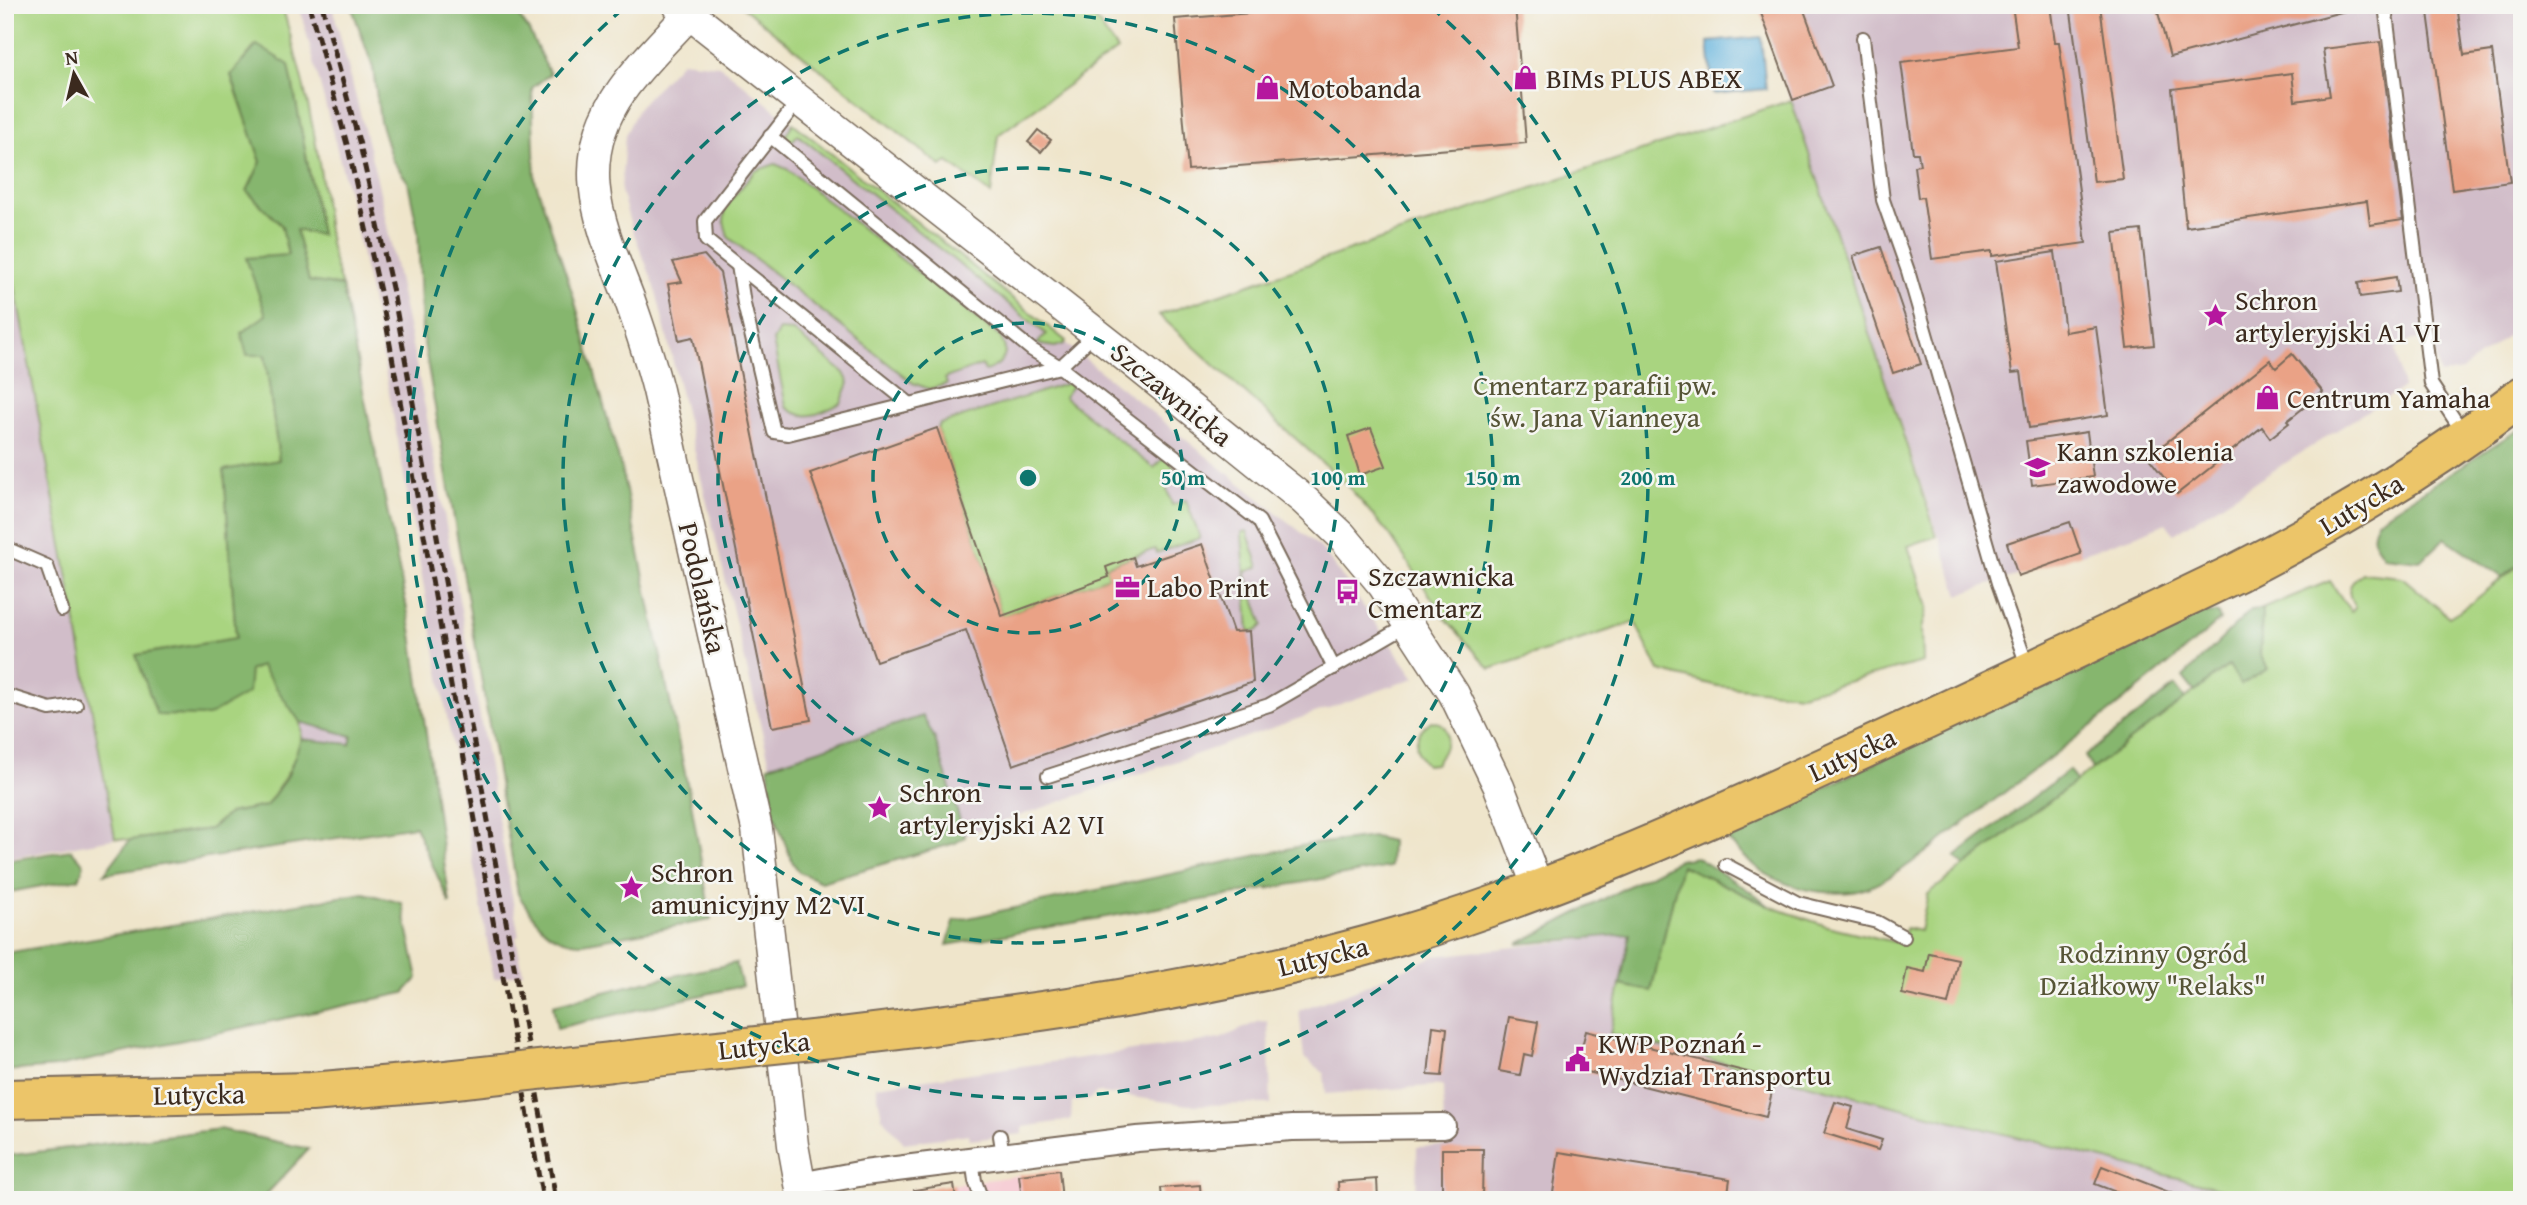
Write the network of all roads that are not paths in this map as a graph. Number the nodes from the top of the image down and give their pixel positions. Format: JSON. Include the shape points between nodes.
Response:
{"nodes":[{"id":1,"x":2385,"y":5,"type":"edge"},
{"id":2,"x":684,"y":10,"type":"edge"},
{"id":3,"x":1863,"y":38,"type":"dead end"},
{"id":4,"x":799,"y":100,"type":"junction"},
{"id":5,"x":771,"y":136,"type":"junction"},
{"id":6,"x":738,"y":265,"type":"junction"},
{"id":7,"x":1095,"y":333,"type":"junction"},
{"id":8,"x":1060,"y":367,"type":"junction"},
{"id":9,"x":2522,"y":396,"type":"edge"},
{"id":10,"x":910,"y":404,"type":"junction"},
{"id":11,"x":2466,"y":437,"type":"junction"},
{"id":12,"x":5,"y":544,"type":"edge"},
{"id":13,"x":62,"y":610,"type":"dead end"},
{"id":14,"x":1409,"y":624,"type":"junction"},
{"id":15,"x":1334,"y":668,"type":"junction"},
{"id":16,"x":2029,"y":671,"type":"junction"},
{"id":17,"x":5,"y":695,"type":"edge"},
{"id":18,"x":76,"y":705,"type":"dead end"},
{"id":19,"x":1048,"y":776,"type":"dead end"},
{"id":20,"x":1726,"y":865,"type":"dead end"},
{"id":21,"x":1539,"y":890,"type":"junction"},
{"id":22,"x":1904,"y":937,"type":"dead end"},
{"id":23,"x":5,"y":1099,"type":"edge"},
{"id":24,"x":1444,"y":1126,"type":"dead end"},
{"id":25,"x":972,"y":1159,"type":"junction"},
{"id":26,"x":802,"y":1192,"type":"edge"},
{"id":27,"x":982,"y":1200,"type":"edge"}],
"edges":[{"from":1,"to":11,"type":"lane","via":[[2431,384]]},
{"from":2,"to":4,"type":"street","name":"Szczawnicka"},
{"from":2,"to":26,"type":"street","name":"Podolańska","via":[[611,108],[596,153],[594,195],[658,390],[750,795]]},
{"from":3,"to":16,"type":"lane","via":[[1883,200],[1908,271],[1998,583]]},
{"from":4,"to":5,"type":"lane"},
{"from":4,"to":7,"type":"street","name":"Szczawnicka"},
{"from":5,"to":6,"type":"lane","via":[[705,221],[706,240]]},
{"from":5,"to":8,"type":"lane","via":[[1032,350]]},
{"from":6,"to":10,"type":"lane"},
{"from":6,"to":10,"type":"lane","via":[[774,432],[788,435]]},
{"from":7,"to":8,"type":"lane"},
{"from":7,"to":14,"type":"street","name":"Szczawnicka","via":[[1322,516],[1370,568]]},
{"from":8,"to":10,"type":"lane"},
{"from":8,"to":15,"type":"lane","via":[[1259,521]]},
{"from":9,"to":11,"type":"main road","name":"Lutycka"},
{"from":11,"to":16,"type":"main road","name":"Lutycka","via":[[2294,543]]},
{"from":12,"to":13,"type":"lane","via":[[47,566]]},
{"from":14,"to":15,"type":"lane"},
{"from":14,"to":21,"type":"street","name":"Szczawnicka","via":[[1478,739]]},
{"from":15,"to":19,"type":"lane","via":[[1269,705]]},
{"from":16,"to":21,"type":"main road","name":"Lutycka","via":[[1750,802]]},
{"from":17,"to":18,"type":"lane","via":[[50,709]]},
{"from":20,"to":22,"type":"lane","via":[[1798,903],[1877,922]]},
{"from":21,"to":23,"type":"main road","name":"Lutycka","bridge":true,"via":[[1397,937],[1277,968],[1003,1018],[428,1082],[311,1091]]},
{"from":24,"to":25,"type":"street","via":[[1266,1129],[1002,1146]]},
{"from":25,"to":26,"type":"street","via":[[864,1173]]},
{"from":25,"to":27,"type":"lane"}]}
